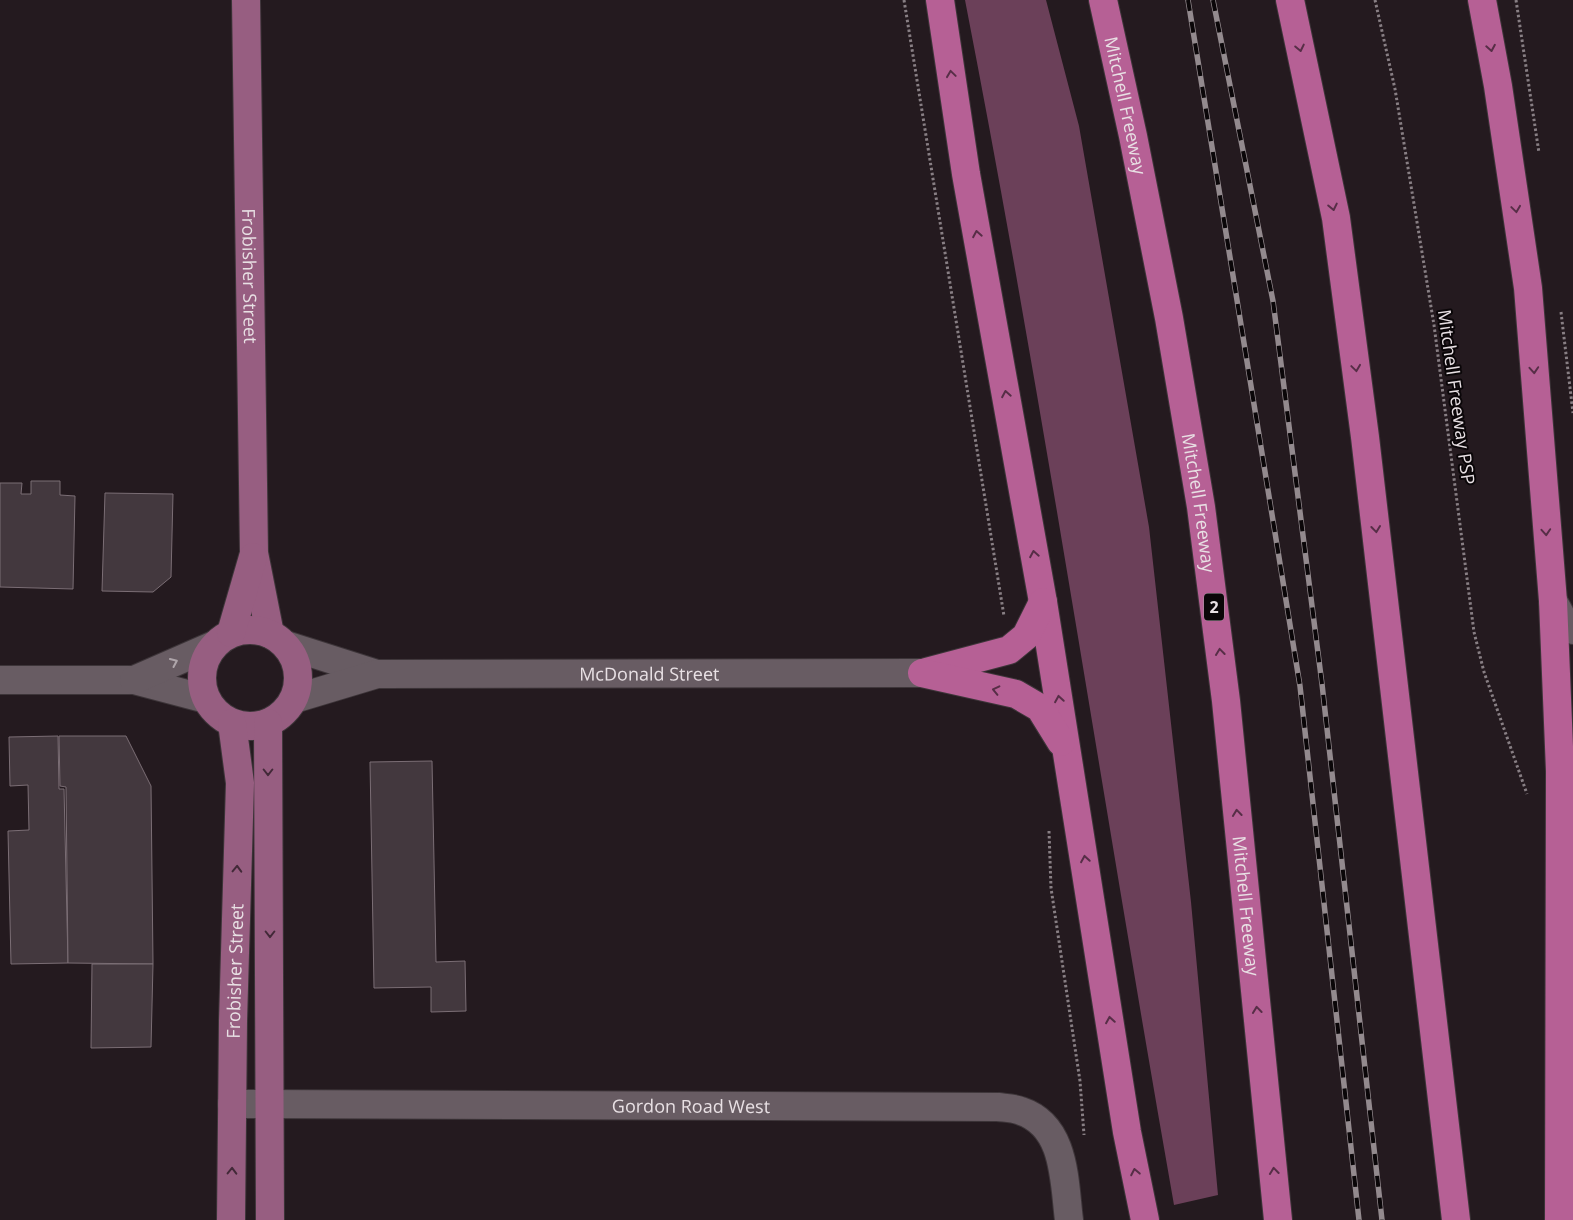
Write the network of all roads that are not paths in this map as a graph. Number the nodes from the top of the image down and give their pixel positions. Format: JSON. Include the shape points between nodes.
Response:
{"nodes":[{"id":1,"x":246,"y":0,"type":"edge"},
{"id":2,"x":940,"y":0,"type":"edge"},
{"id":3,"x":1103,"y":0,"type":"edge"},
{"id":4,"x":1290,"y":0,"type":"edge"},
{"id":5,"x":1482,"y":0,"type":"edge"},
{"id":6,"x":254,"y":553,"type":"junction"},
{"id":7,"x":1553,"y":601,"type":"junction"},
{"id":8,"x":1043,"y":602,"type":"junction"},
{"id":9,"x":1573,"y":630,"type":"edge"},
{"id":10,"x":222,"y":639,"type":"junction"},
{"id":11,"x":278,"y":640,"type":"junction"},
{"id":12,"x":922,"y":673,"type":"junction"},
{"id":13,"x":376,"y":674,"type":"junction"},
{"id":14,"x":0,"y":680,"type":"edge"},
{"id":15,"x":134,"y":680,"type":"junction"},
{"id":16,"x":206,"y":699,"type":"junction"},
{"id":17,"x":294,"y":699,"type":"junction"},
{"id":18,"x":268,"y":723,"type":"junction"},
{"id":19,"x":232,"y":724,"type":"junction"},
{"id":20,"x":1068,"y":754,"type":"junction"},
{"id":21,"x":232,"y":1104,"type":"junction"},
{"id":22,"x":271,"y":1104,"type":"junction"},
{"id":23,"x":231,"y":1220,"type":"edge"},
{"id":24,"x":270,"y":1220,"type":"edge"},
{"id":25,"x":1069,"y":1220,"type":"edge"},
{"id":26,"x":1145,"y":1220,"type":"edge"},
{"id":27,"x":1278,"y":1220,"type":"edge"},
{"id":28,"x":1456,"y":1220,"type":"edge"},
{"id":29,"x":1560,"y":1220,"type":"edge"}],
"edges":[{"from":1,"to":6,"type":"main road","name":"Frobisher Street"},
{"from":8,"to":2,"type":"highway","one_way":true,"via":[[966,174]]},
{"from":27,"to":3,"type":"highway","name":"Mitchell Freeway","number":"2","one_way":true,"via":[[1226,701],[1201,507],[1169,318]]},
{"from":4,"to":28,"type":"highway","one_way":true,"via":[[1337,227],[1365,437]]},
{"from":5,"to":7,"type":"highway","one_way":true,"via":[[1528,288]]},
{"from":6,"to":10,"type":"main road","name":"Frobisher Street"},
{"from":6,"to":11,"type":"main road","name":"Frobisher Street"},
{"from":7,"to":9,"type":"street","via":[[1565,623]]},
{"from":7,"to":29,"type":"highway","via":[[1560,771]]},
{"from":8,"to":12,"type":"highway","via":[[1026,636],[1009,650]]},
{"from":20,"to":8,"type":"highway","one_way":true},
{"from":10,"to":11,"type":"main road","via":[[257,630]]},
{"from":15,"to":10,"type":"street","one_way":true},
{"from":10,"to":16,"type":"main road","name":"Frobisher Street","via":[[206,657],[201,671]]},
{"from":11,"to":13,"type":"street","name":"McDonald Street"},
{"from":11,"to":17,"type":"main road","name":"Frobisher Street","via":[[294,657],[298,671]]},
{"from":12,"to":13,"type":"street","name":"McDonald Street"},
{"from":20,"to":12,"type":"highway","one_way":true,"via":[[1040,708],[1016,694]]},
{"from":13,"to":17,"type":"street","name":"McDonald Street"},
{"from":14,"to":15,"type":"street"},
{"from":15,"to":16,"type":"street"},
{"from":16,"to":19,"type":"main road","via":[[212,709]]},
{"from":17,"to":18,"type":"main road"},
{"from":18,"to":19,"type":"main road","via":[[256,726]]},
{"from":18,"to":22,"type":"main road","name":"Frobisher Street","one_way":true},
{"from":21,"to":19,"type":"main road","name":"Frobisher Street","one_way":true,"via":[[240,783]]},
{"from":26,"to":20,"type":"highway","one_way":true,"via":[[1127,1132]]},
{"from":21,"to":22,"type":"street","name":"Gordon Road West"},
{"from":23,"to":21,"type":"main road","name":"Frobisher Street","one_way":true},
{"from":22,"to":24,"type":"main road","name":"Frobisher Street"},
{"from":22,"to":25,"type":"street","name":"Gordon Road West","via":[[998,1107],[1021,1111],[1048,1129],[1056,1143]]}]}
